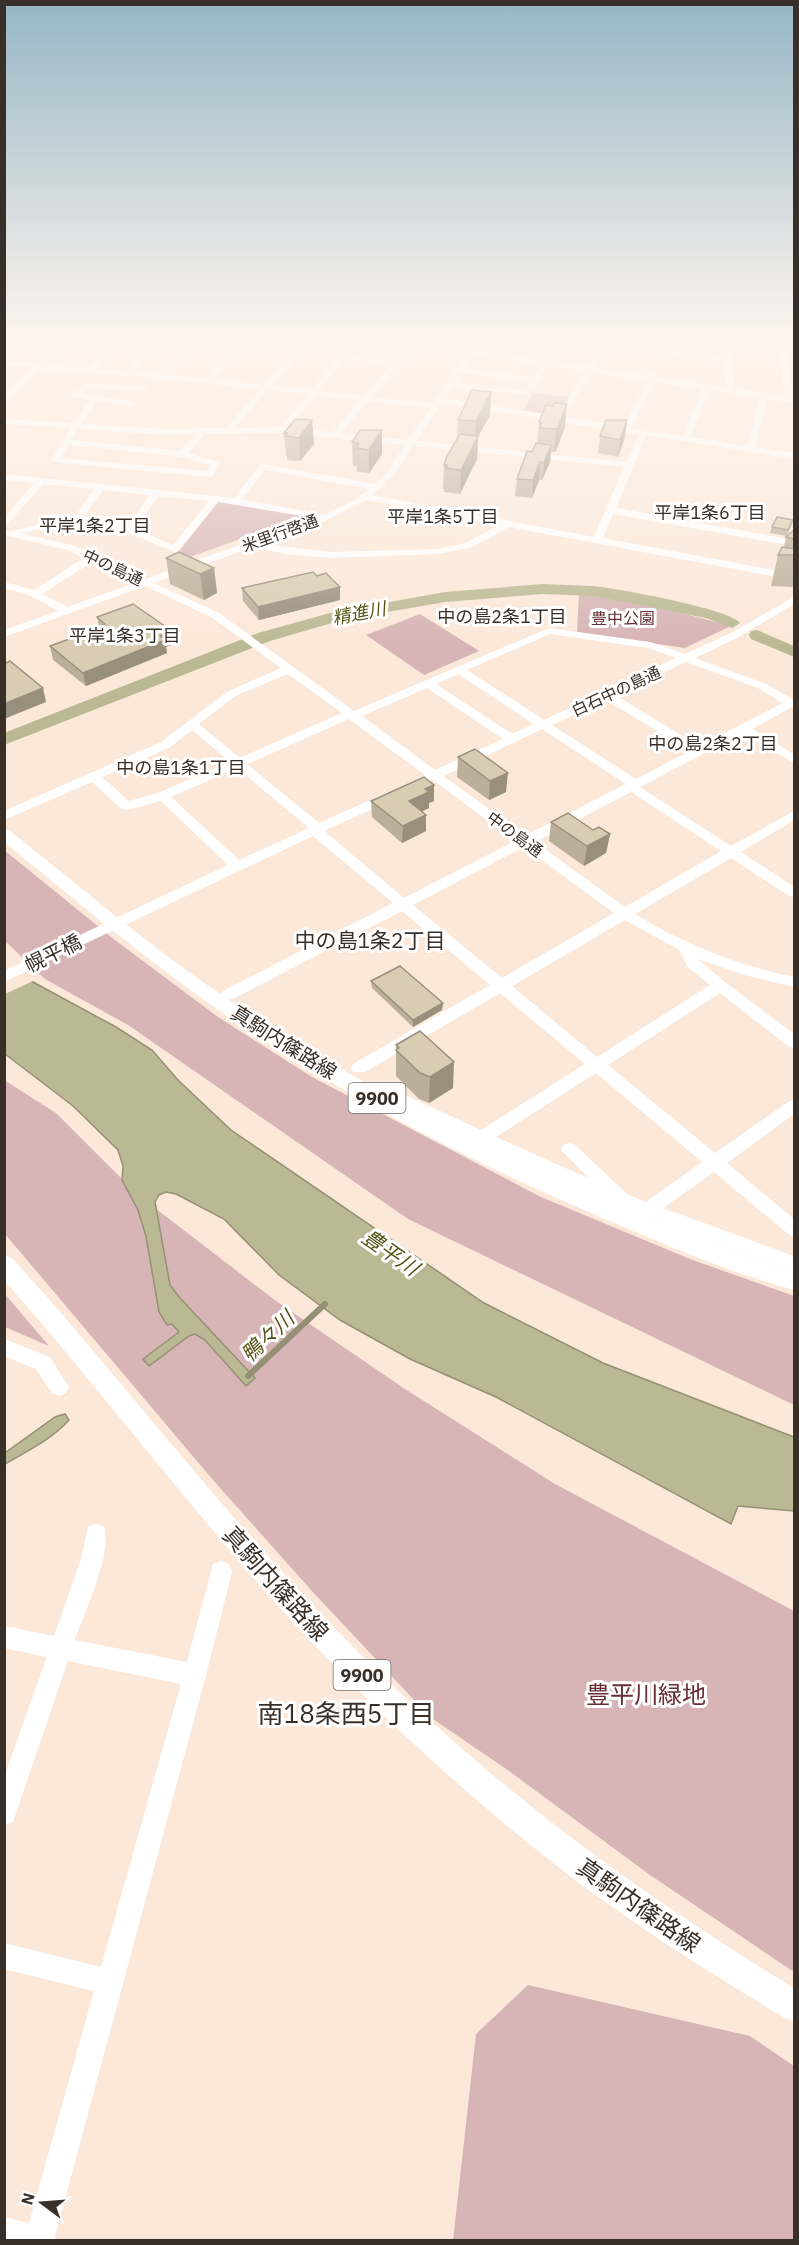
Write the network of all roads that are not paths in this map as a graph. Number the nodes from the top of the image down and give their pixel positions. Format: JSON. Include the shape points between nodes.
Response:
{"nodes":[{"id":1,"x":195,"y":440,"type":"edge"},
{"id":2,"x":380,"y":440,"type":"edge"},
{"id":3,"x":413,"y":440,"type":"edge"},
{"id":4,"x":640,"y":440,"type":"edge"},
{"id":5,"x":691,"y":440,"type":"edge"},
{"id":6,"x":753,"y":440,"type":"edge"},
{"id":7,"x":65,"y":442,"type":"joint"},
{"id":8,"x":411,"y":443,"type":"junction"},
{"id":9,"x":750,"y":449,"type":"junction"},
{"id":10,"x":183,"y":454,"type":"junction"},
{"id":11,"x":795,"y":456,"type":"edge"},
{"id":12,"x":629,"y":465,"type":"junction"},
{"id":13,"x":4,"y":477,"type":"edge"},
{"id":14,"x":41,"y":480,"type":"junction"},
{"id":15,"x":100,"y":487,"type":"junction"},
{"id":16,"x":379,"y":488,"type":"junction"},
{"id":17,"x":156,"y":492,"type":"junction"},
{"id":18,"x":368,"y":497,"type":"junction"},
{"id":19,"x":215,"y":499,"type":"junction"},
{"id":20,"x":236,"y":501,"type":"junction"},
{"id":21,"x":609,"y":510,"type":"junction"},
{"id":22,"x":324,"y":518,"type":"junction"},
{"id":23,"x":76,"y":520,"type":"junction"},
{"id":24,"x":508,"y":523,"type":"junction"},
{"id":25,"x":4,"y":525,"type":"edge"},
{"id":26,"x":130,"y":531,"type":"junction"},
{"id":27,"x":8,"y":533,"type":"edge"},
{"id":28,"x":597,"y":540,"type":"junction"},
{"id":29,"x":795,"y":543,"type":"edge"},
{"id":30,"x":251,"y":544,"type":"junction"},
{"id":31,"x":93,"y":557,"type":"junction"},
{"id":32,"x":795,"y":577,"type":"edge"},
{"id":33,"x":146,"y":582,"type":"junction"},
{"id":34,"x":4,"y":585,"type":"edge"},
{"id":35,"x":34,"y":594,"type":"junction"},
{"id":36,"x":795,"y":600,"type":"edge"},
{"id":37,"x":779,"y":610,"type":"junction"},
{"id":38,"x":67,"y":611,"type":"junction"},
{"id":39,"x":795,"y":615,"type":"edge"},
{"id":40,"x":4,"y":634,"type":"edge"},
{"id":41,"x":684,"y":659,"type":"junction"},
{"id":42,"x":289,"y":669,"type":"junction"},
{"id":43,"x":459,"y":670,"type":"junction"},
{"id":44,"x":427,"y":683,"type":"junction"},
{"id":45,"x":606,"y":695,"type":"junction"},
{"id":46,"x":352,"y":715,"type":"junction"},
{"id":47,"x":543,"y":724,"type":"junction"},
{"id":48,"x":194,"y":725,"type":"junction"},
{"id":49,"x":742,"y":728,"type":"junction"},
{"id":50,"x":511,"y":739,"type":"junction"},
{"id":51,"x":699,"y":751,"type":"junction"},
{"id":52,"x":795,"y":759,"type":"edge"},
{"id":53,"x":239,"y":763,"type":"junction"},
{"id":54,"x":434,"y":775,"type":"junction"},
{"id":55,"x":94,"y":777,"type":"junction"},
{"id":56,"x":633,"y":785,"type":"junction"},
{"id":57,"x":163,"y":796,"type":"junction"},
{"id":58,"x":795,"y":815,"type":"edge"},
{"id":59,"x":4,"y":816,"type":"edge"},
{"id":60,"x":316,"y":829,"type":"junction"},
{"id":61,"x":4,"y":834,"type":"edge"},
{"id":62,"x":525,"y":842,"type":"junction"},
{"id":63,"x":731,"y":852,"type":"junction"},
{"id":64,"x":237,"y":866,"type":"junction"},
{"id":65,"x":794,"y":892,"type":"edge"},
{"id":66,"x":403,"y":905,"type":"junction"},
{"id":67,"x":625,"y":914,"type":"junction"},
{"id":68,"x":109,"y":926,"type":"junction"},
{"id":69,"x":686,"y":949,"type":"junction"},
{"id":70,"x":752,"y":973,"type":"junction"},
{"id":71,"x":4,"y":977,"type":"edge"},
{"id":72,"x":794,"y":980,"type":"edge"},
{"id":73,"x":500,"y":986,"type":"junction"},
{"id":74,"x":725,"y":990,"type":"junction"},
{"id":75,"x":228,"y":995,"type":"dead end"},
{"id":76,"x":795,"y":1042,"type":"edge"},
{"id":77,"x":597,"y":1064,"type":"junction"},
{"id":78,"x":359,"y":1068,"type":"dead end"},
{"id":79,"x":408,"y":1102,"type":"dead end"},
{"id":80,"x":795,"y":1106,"type":"edge"},
{"id":81,"x":482,"y":1138,"type":"junction"},
{"id":82,"x":569,"y":1150,"type":"dead end"},
{"id":83,"x":716,"y":1163,"type":"junction"},
{"id":84,"x":628,"y":1203,"type":"junction"},
{"id":85,"x":648,"y":1210,"type":"junction"},
{"id":86,"x":795,"y":1229,"type":"edge"},
{"id":87,"x":4,"y":1264,"type":"edge"},
{"id":88,"x":795,"y":1264,"type":"edge"},
{"id":89,"x":795,"y":1281,"type":"edge"},
{"id":90,"x":4,"y":1347,"type":"edge"},
{"id":91,"x":59,"y":1387,"type":"dead end"},
{"id":92,"x":96,"y":1534,"type":"dead end"},
{"id":93,"x":221,"y":1572,"type":"dead end"},
{"id":94,"x":4,"y":1637,"type":"edge"},
{"id":95,"x":62,"y":1648,"type":"junction"},
{"id":96,"x":195,"y":1675,"type":"junction"},
{"id":97,"x":4,"y":1813,"type":"edge"},
{"id":98,"x":4,"y":1956,"type":"edge"},
{"id":99,"x":110,"y":1982,"type":"junction"},
{"id":100,"x":795,"y":2006,"type":"edge"},
{"id":101,"x":4,"y":2232,"type":"edge"},
{"id":102,"x":38,"y":2241,"type":"edge"}],
"edges":[{"from":1,"to":10,"type":"street"},
{"from":2,"to":8,"type":"street"},
{"from":3,"to":8,"type":"street","name":"米里行啓通"},
{"from":4,"to":12,"type":"street"},
{"from":5,"to":9,"type":"street"},
{"from":6,"to":9,"type":"street"},
{"from":7,"to":10,"type":"street"},
{"from":7,"to":10,"type":"street","via":[[55,460],[204,475],[216,466]]},
{"from":8,"to":12,"type":"street"},
{"from":8,"to":16,"type":"street","name":"米里行啓通"},
{"from":9,"to":11,"type":"street"},
{"from":12,"to":21,"type":"street"},
{"from":13,"to":14,"type":"street"},
{"from":14,"to":15,"type":"street"},
{"from":14,"to":25,"type":"street"},
{"from":15,"to":17,"type":"street"},
{"from":15,"to":23,"type":"street"},
{"from":16,"to":18,"type":"street","name":"米里行啓通"},
{"from":16,"to":20,"type":"street","via":[[262,467]]},
{"from":17,"to":19,"type":"street"},
{"from":17,"to":26,"type":"street"},
{"from":18,"to":22,"type":"street","name":"米里行啓通"},
{"from":18,"to":24,"type":"street"},
{"from":19,"to":20,"type":"street"},
{"from":19,"to":26,"type":"street","via":[[175,549]]},
{"from":20,"to":22,"type":"street"},
{"from":21,"to":28,"type":"street"},
{"from":21,"to":29,"type":"street"},
{"from":22,"to":30,"type":"street","name":"米里行啓通"},
{"from":23,"to":26,"type":"street","via":[[109,521]]},
{"from":23,"to":27,"type":"street"},
{"from":24,"to":28,"type":"street"},
{"from":24,"to":30,"type":"street","via":[[463,547],[429,552],[326,556]]},
{"from":27,"to":31,"type":"street","name":"中の島通","via":[[60,544]]},
{"from":28,"to":32,"type":"street"},
{"from":30,"to":33,"type":"street","name":"米里行啓通"},
{"from":31,"to":33,"type":"street","name":"中の島通"},
{"from":31,"to":35,"type":"street"},
{"from":33,"to":38,"type":"street","name":"米里行啓通"},
{"from":33,"to":42,"type":"street","name":"中の島通","via":[[215,615]]},
{"from":34,"to":35,"type":"street"},
{"from":35,"to":38,"type":"street"},
{"from":36,"to":37,"type":"street","name":"白石中の島通"},
{"from":37,"to":39,"type":"street"},
{"from":37,"to":41,"type":"street","name":"白石中の島通"},
{"from":38,"to":40,"type":"street","name":"米里行啓通"},
{"from":41,"to":43,"type":"street","via":[[650,645],[549,631]]},
{"from":41,"to":45,"type":"street","name":"白石中の島通"},
{"from":41,"to":49,"type":"street","via":[[762,686],[792,703]]},
{"from":42,"to":46,"type":"street","name":"中の島通"},
{"from":42,"to":48,"type":"street","via":[[231,694]]},
{"from":43,"to":44,"type":"street"},
{"from":43,"to":47,"type":"street"},
{"from":44,"to":46,"type":"street"},
{"from":44,"to":50,"type":"street"},
{"from":45,"to":47,"type":"street","name":"白石中の島通"},
{"from":45,"to":51,"type":"street"},
{"from":46,"to":53,"type":"street"},
{"from":46,"to":54,"type":"street","name":"中の島通"},
{"from":47,"to":50,"type":"street","name":"白石中の島通"},
{"from":47,"to":56,"type":"street"},
{"from":48,"to":53,"type":"street"},
{"from":48,"to":55,"type":"street","via":[[165,745]]},
{"from":49,"to":51,"type":"street"},
{"from":49,"to":52,"type":"street"},
{"from":50,"to":54,"type":"street","name":"白石中の島通"},
{"from":51,"to":56,"type":"street"},
{"from":53,"to":57,"type":"street"},
{"from":53,"to":60,"type":"street"},
{"from":54,"to":60,"type":"street","name":"白石中の島通"},
{"from":54,"to":62,"type":"street","name":"中の島通"},
{"from":55,"to":57,"type":"street","via":[[127,806]]},
{"from":55,"to":59,"type":"street"},
{"from":56,"to":62,"type":"street"},
{"from":56,"to":63,"type":"street"},
{"from":57,"to":64,"type":"street"},
{"from":58,"to":63,"type":"street"},
{"from":60,"to":64,"type":"street","name":"白石中の島通"},
{"from":60,"to":66,"type":"street"},
{"from":61,"to":68,"type":"main road","name":"真駒内篠路線","number":"9900"},
{"from":62,"to":66,"type":"street"},
{"from":62,"to":67,"type":"street","name":"中の島通"},
{"from":63,"to":65,"type":"street"},
{"from":63,"to":67,"type":"street"},
{"from":64,"to":68,"type":"street","name":"幌平橋"},
{"from":66,"to":73,"type":"street"},
{"from":66,"to":75,"type":"street"},
{"from":67,"to":69,"type":"street","name":"中の島通"},
{"from":67,"to":73,"type":"street"},
{"from":68,"to":71,"type":"street","name":"幌平橋"},
{"from":68,"to":89,"type":"main road","name":"真駒内篠路線","number":"9900","via":[[281,1042],[461,1143],[596,1207]]},
{"from":69,"to":70,"type":"street","name":"中の島通"},
{"from":69,"to":74,"type":"street","via":[[693,963]]},
{"from":70,"to":72,"type":"street","name":"中の島通"},
{"from":70,"to":74,"type":"street","via":[[750,982]]},
{"from":73,"to":77,"type":"street"},
{"from":73,"to":78,"type":"street"},
{"from":74,"to":76,"type":"street"},
{"from":74,"to":77,"type":"street"},
{"from":77,"to":81,"type":"street"},
{"from":77,"to":83,"type":"street"},
{"from":79,"to":81,"type":"street"},
{"from":80,"to":83,"type":"street"},
{"from":81,"to":84,"type":"street"},
{"from":82,"to":84,"type":"street"},
{"from":83,"to":85,"type":"street"},
{"from":83,"to":86,"type":"street"},
{"from":84,"to":85,"type":"street"},
{"from":85,"to":88,"type":"street"},
{"from":87,"to":100,"type":"main road","name":"真駒内篠路線","number":"9900","via":[[285,1595],[410,1722],[551,1843],[698,1946]]},
{"from":90,"to":91,"type":"street","via":[[43,1363]]},
{"from":92,"to":95,"type":"street","via":[[92,1558]]},
{"from":93,"to":96,"type":"street"},
{"from":94,"to":95,"type":"street"},
{"from":95,"to":96,"type":"street"},
{"from":95,"to":97,"type":"street"},
{"from":96,"to":99,"type":"street"},
{"from":98,"to":99,"type":"street"},
{"from":99,"to":102,"type":"street"},
{"from":101,"to":102,"type":"street"}]}
